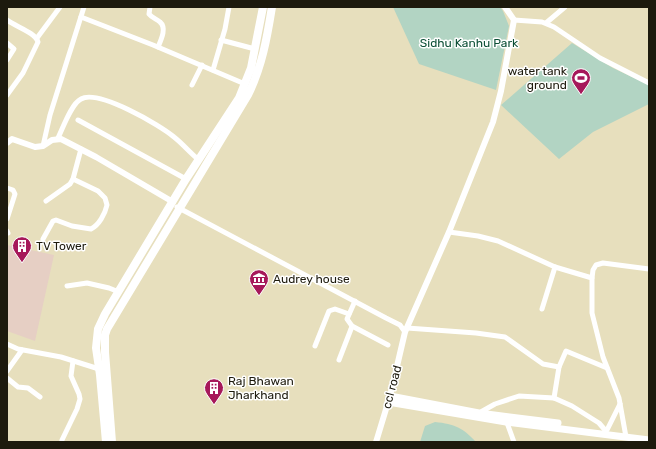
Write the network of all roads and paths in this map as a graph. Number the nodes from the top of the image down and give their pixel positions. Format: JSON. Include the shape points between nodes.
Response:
{"nodes":[{"id":1,"x":60,"y":7,"type":"edge"},
{"id":2,"x":84,"y":7,"type":"edge"},
{"id":3,"x":150,"y":7,"type":"edge"},
{"id":4,"x":229,"y":7,"type":"edge"},
{"id":5,"x":272,"y":7,"type":"edge"},
{"id":6,"x":505,"y":7,"type":"edge"},
{"id":7,"x":566,"y":7,"type":"edge"},
{"id":8,"x":261,"y":8,"type":"edge"},
{"id":9,"x":81,"y":17,"type":"junction"},
{"id":10,"x":7,"y":20,"type":"edge"},
{"id":11,"x":514,"y":20,"type":"junction"},
{"id":12,"x":546,"y":23,"type":"junction"},
{"id":13,"x":37,"y":38,"type":"junction"},
{"id":14,"x":221,"y":40,"type":"junction"},
{"id":15,"x":7,"y":42,"type":"edge"},
{"id":16,"x":158,"y":47,"type":"junction"},
{"id":17,"x":255,"y":49,"type":"junction"},
{"id":18,"x":7,"y":60,"type":"edge"},
{"id":19,"x":202,"y":66,"type":"junction"},
{"id":20,"x":213,"y":70,"type":"junction"},
{"id":21,"x":649,"y":83,"type":"edge"},
{"id":22,"x":245,"y":84,"type":"junction"},
{"id":23,"x":192,"y":85,"type":"dead end"},
{"id":24,"x":7,"y":95,"type":"edge"},
{"id":25,"x":78,"y":120,"type":"dead end"},
{"id":26,"x":58,"y":138,"type":"junction"},
{"id":27,"x":9,"y":139,"type":"edge"},
{"id":28,"x":43,"y":146,"type":"junction"},
{"id":29,"x":81,"y":149,"type":"junction"},
{"id":30,"x":199,"y":160,"type":"junction"},
{"id":31,"x":73,"y":179,"type":"junction"},
{"id":32,"x":186,"y":179,"type":"junction"},
{"id":33,"x":7,"y":188,"type":"edge"},
{"id":34,"x":46,"y":201,"type":"dead end"},
{"id":35,"x":172,"y":203,"type":"junction"},
{"id":36,"x":180,"y":208,"type":"junction"},
{"id":37,"x":7,"y":218,"type":"edge"},
{"id":38,"x":449,"y":232,"type":"junction"},
{"id":39,"x":43,"y":239,"type":"dead end"},
{"id":40,"x":555,"y":267,"type":"junction"},
{"id":41,"x":649,"y":269,"type":"edge"},
{"id":42,"x":592,"y":278,"type":"junction"},
{"id":43,"x":67,"y":286,"type":"dead end"},
{"id":44,"x":119,"y":292,"type":"junction"},
{"id":45,"x":355,"y":301,"type":"junction"},
{"id":46,"x":542,"y":309,"type":"dead end"},
{"id":47,"x":349,"y":314,"type":"junction"},
{"id":48,"x":352,"y":326,"type":"junction"},
{"id":49,"x":406,"y":330,"type":"junction"},
{"id":50,"x":7,"y":344,"type":"edge"},
{"id":51,"x":388,"y":345,"type":"dead end"},
{"id":52,"x":315,"y":346,"type":"dead end"},
{"id":53,"x":22,"y":350,"type":"junction"},
{"id":54,"x":339,"y":360,"type":"dead end"},
{"id":55,"x":73,"y":361,"type":"junction"},
{"id":56,"x":559,"y":367,"type":"junction"},
{"id":57,"x":607,"y":368,"type":"junction"},
{"id":58,"x":99,"y":369,"type":"junction"},
{"id":59,"x":7,"y":371,"type":"edge"},
{"id":60,"x":7,"y":378,"type":"edge"},
{"id":61,"x":40,"y":397,"type":"dead end"},
{"id":62,"x":554,"y":398,"type":"junction"},
{"id":63,"x":389,"y":399,"type":"junction"},
{"id":64,"x":620,"y":404,"type":"junction"},
{"id":65,"x":479,"y":413,"type":"junction"},
{"id":66,"x":507,"y":419,"type":"junction"},
{"id":67,"x":606,"y":430,"type":"junction"},
{"id":68,"x":625,"y":435,"type":"junction"},
{"id":69,"x":649,"y":436,"type":"edge"},
{"id":70,"x":62,"y":440,"type":"dead end"},
{"id":71,"x":649,"y":440,"type":"edge"},
{"id":72,"x":106,"y":442,"type":"edge"},
{"id":73,"x":112,"y":442,"type":"edge"},
{"id":74,"x":376,"y":442,"type":"edge"},
{"id":75,"x":514,"y":442,"type":"edge"}],
"edges":[{"from":1,"to":13,"type":"street"},
{"from":2,"to":9,"type":"street"},
{"from":3,"to":16,"type":"street","via":[[149,14],[162,23],[163,27]]},
{"from":4,"to":14,"type":"street"},
{"from":5,"to":36,"type":"main road","via":[[265,50],[253,86]]},
{"from":6,"to":11,"type":"street"},
{"from":7,"to":12,"type":"street"},
{"from":8,"to":17,"type":"main road"},
{"from":9,"to":16,"type":"street"},
{"from":9,"to":28,"type":"street","via":[[50,115]]},
{"from":10,"to":13,"type":"street"},
{"from":11,"to":12,"type":"street"},
{"from":11,"to":38,"type":"street","name":"ccl road","via":[[501,91],[492,122]]},
{"from":12,"to":21,"type":"street","via":[[600,58]]},
{"from":13,"to":24,"type":"street","via":[[38,42],[26,67]]},
{"from":14,"to":17,"type":"street"},
{"from":14,"to":20,"type":"street"},
{"from":15,"to":18,"type":"street","via":[[14,49]]},
{"from":16,"to":19,"type":"street"},
{"from":17,"to":22,"type":"main road"},
{"from":19,"to":20,"type":"street"},
{"from":19,"to":23,"type":"street"},
{"from":20,"to":22,"type":"street"},
{"from":22,"to":30,"type":"main road","via":[[239,98]]},
{"from":25,"to":32,"type":"street"},
{"from":26,"to":28,"type":"street"},
{"from":26,"to":29,"type":"street"},
{"from":26,"to":30,"type":"street","via":[[75,104],[81,98],[92,97],[106,100],[148,120],[175,138]]},
{"from":27,"to":28,"type":"street","via":[[35,147]]},
{"from":29,"to":31,"type":"street"},
{"from":29,"to":35,"type":"street"},
{"from":30,"to":32,"type":"main road"},
{"from":31,"to":34,"type":"street","via":[[69,186]]},
{"from":31,"to":39,"type":"street","via":[[102,194],[107,205],[104,212],[91,229],[53,221]]},
{"from":32,"to":35,"type":"main road"},
{"from":33,"to":37,"type":"street","via":[[15,194]]},
{"from":35,"to":36,"type":"street"},
{"from":35,"to":44,"type":"main road"},
{"from":36,"to":45,"type":"street"},
{"from":36,"to":73,"type":"main road","via":[[113,317],[105,335]]},
{"from":38,"to":40,"type":"street","via":[[498,241]]},
{"from":38,"to":49,"type":"street","name":"ccl road"},
{"from":40,"to":42,"type":"street"},
{"from":40,"to":46,"type":"street"},
{"from":41,"to":42,"type":"street","via":[[603,263],[596,265]]},
{"from":42,"to":57,"type":"street","via":[[592,313]]},
{"from":43,"to":44,"type":"street","via":[[87,283]]},
{"from":44,"to":58,"type":"main road","via":[[98,329],[96,348]]},
{"from":45,"to":47,"type":"street"},
{"from":45,"to":49,"type":"street"},
{"from":47,"to":48,"type":"street","via":[[347,319]]},
{"from":47,"to":52,"type":"street","via":[[335,309],[329,311]]},
{"from":48,"to":51,"type":"street"},
{"from":48,"to":54,"type":"street"},
{"from":49,"to":56,"type":"street","via":[[505,337],[543,364]]},
{"from":49,"to":63,"type":"street","name":"ccl road"},
{"from":50,"to":53,"type":"street"},
{"from":53,"to":55,"type":"street"},
{"from":53,"to":59,"type":"street"},
{"from":55,"to":58,"type":"street"},
{"from":55,"to":70,"type":"street","via":[[71,376],[80,399]]},
{"from":56,"to":57,"type":"street","via":[[566,351]]},
{"from":56,"to":62,"type":"street"},
{"from":57,"to":64,"type":"street"},
{"from":58,"to":72,"type":"main road"},
{"from":60,"to":61,"type":"street","via":[[18,387],[28,388]]},
{"from":62,"to":65,"type":"street","via":[[519,396],[495,404]]},
{"from":62,"to":67,"type":"street","via":[[572,406]]},
{"from":63,"to":65,"type":"main road"},
{"from":63,"to":66,"type":"main road"},
{"from":63,"to":74,"type":"street","name":"ccl road"},
{"from":64,"to":67,"type":"street"},
{"from":64,"to":68,"type":"street"},
{"from":65,"to":66,"type":"main road"},
{"from":66,"to":67,"type":"main road"},
{"from":66,"to":68,"type":"main road"},
{"from":66,"to":75,"type":"street"},
{"from":67,"to":68,"type":"main road"},
{"from":68,"to":69,"type":"main road"},
{"from":68,"to":71,"type":"main road"}]}
